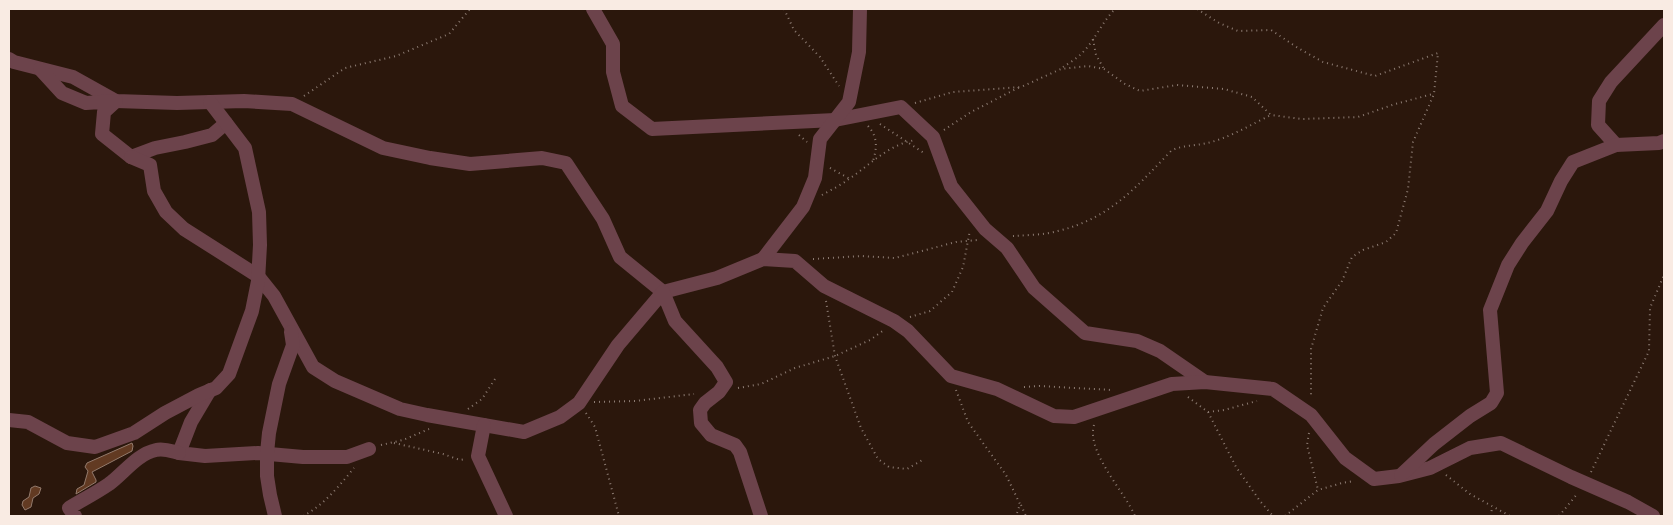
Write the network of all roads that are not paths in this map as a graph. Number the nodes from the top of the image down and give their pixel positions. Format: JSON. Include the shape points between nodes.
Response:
{"nodes":[{"id":1,"x":593,"y":9,"type":"edge"},
{"id":2,"x":860,"y":9,"type":"edge"},
{"id":3,"x":1664,"y":25,"type":"edge"},
{"id":4,"x":9,"y":59,"type":"edge"},
{"id":5,"x":116,"y":101,"type":"junction"},
{"id":6,"x":210,"y":102,"type":"junction"},
{"id":7,"x":835,"y":120,"type":"junction"},
{"id":8,"x":226,"y":122,"type":"junction"},
{"id":9,"x":1664,"y":141,"type":"edge"},
{"id":10,"x":1616,"y":145,"type":"junction"},
{"id":11,"x":131,"y":157,"type":"junction"},
{"id":12,"x":763,"y":259,"type":"junction"},
{"id":13,"x":258,"y":276,"type":"junction"},
{"id":14,"x":663,"y":292,"type":"junction"},
{"id":15,"x":289,"y":324,"type":"junction"},
{"id":16,"x":1205,"y":382,"type":"junction"},
{"id":17,"x":210,"y":390,"type":"junction"},
{"id":18,"x":9,"y":420,"type":"edge"},
{"id":19,"x":484,"y":425,"type":"junction"},
{"id":20,"x":369,"y":449,"type":"road end"},
{"id":21,"x":179,"y":453,"type":"junction"},
{"id":22,"x":267,"y":453,"type":"junction"},
{"id":23,"x":1399,"y":476,"type":"junction"},
{"id":24,"x":69,"y":514,"type":"edge"},
{"id":25,"x":275,"y":516,"type":"edge"},
{"id":26,"x":506,"y":516,"type":"edge"},
{"id":27,"x":761,"y":516,"type":"edge"},
{"id":28,"x":1653,"y":516,"type":"edge"}],
"edges":[{"from":1,"to":7,"type":"street","via":[[613,44],[613,72],[622,106],[652,129]]},
{"from":2,"to":7,"type":"street","via":[[859,52],[849,102]]},
{"from":3,"to":10,"type":"street","via":[[1610,82],[1599,101],[1598,125]]},
{"from":4,"to":5,"type":"street","via":[[73,77]]},
{"from":5,"to":6,"type":"street"},
{"from":5,"to":11,"type":"street","via":[[104,112],[102,134]]},
{"from":6,"to":8,"type":"street"},
{"from":6,"to":14,"type":"street","via":[[292,104],[383,148],[430,158],[470,164],[542,158],[566,163],[603,219],[620,257]]},
{"from":7,"to":12,"type":"street","via":[[820,139],[815,178],[803,207]]},
{"from":7,"to":16,"type":"street","via":[[901,107],[933,137],[951,186],[985,229],[1007,248],[1034,288],[1085,333],[1137,341],[1160,351]]},
{"from":8,"to":11,"type":"street","via":[[212,135]]},
{"from":8,"to":13,"type":"street","via":[[245,148],[259,212]]},
{"from":9,"to":10,"type":"street"},
{"from":10,"to":23,"type":"street","via":[[1573,162],[1547,210],[1508,265],[1490,310],[1497,392],[1491,403],[1434,444]]},
{"from":11,"to":13,"type":"street","via":[[150,166],[154,191],[166,212],[184,229]]},
{"from":12,"to":14,"type":"street","via":[[717,278]]},
{"from":12,"to":16,"type":"street","via":[[795,260],[824,286],[908,331],[951,376],[997,389],[1054,416],[1074,416],[1172,384]]},
{"from":13,"to":15,"type":"street","via":[[274,296]]},
{"from":13,"to":17,"type":"street","via":[[252,312],[229,374]]},
{"from":14,"to":19,"type":"street","via":[[618,345],[579,403],[560,417],[524,432]]},
{"from":14,"to":27,"type":"street","via":[[675,321],[717,367],[726,382],[700,410],[700,423],[711,435],[734,445],[740,452]]},
{"from":15,"to":19,"type":"street","via":[[313,368],[334,382],[400,409]]},
{"from":15,"to":22,"type":"street","via":[[294,345],[279,384]]},
{"from":16,"to":23,"type":"street","via":[[1273,390],[1312,415],[1345,458],[1374,479]]},
{"from":17,"to":18,"type":"street","via":[[166,412],[134,433],[95,447],[67,443],[28,422]]},
{"from":17,"to":21,"type":"street","via":[[191,422]]},
{"from":19,"to":26,"type":"street","via":[[478,456]]},
{"from":20,"to":22,"type":"street","via":[[347,457]]},
{"from":21,"to":22,"type":"street","via":[[205,456]]},
{"from":21,"to":24,"type":"street","via":[[167,449],[149,452]]},
{"from":22,"to":25,"type":"street"},
{"from":23,"to":28,"type":"street","via":[[1430,468],[1470,448],[1502,443]]}]}
